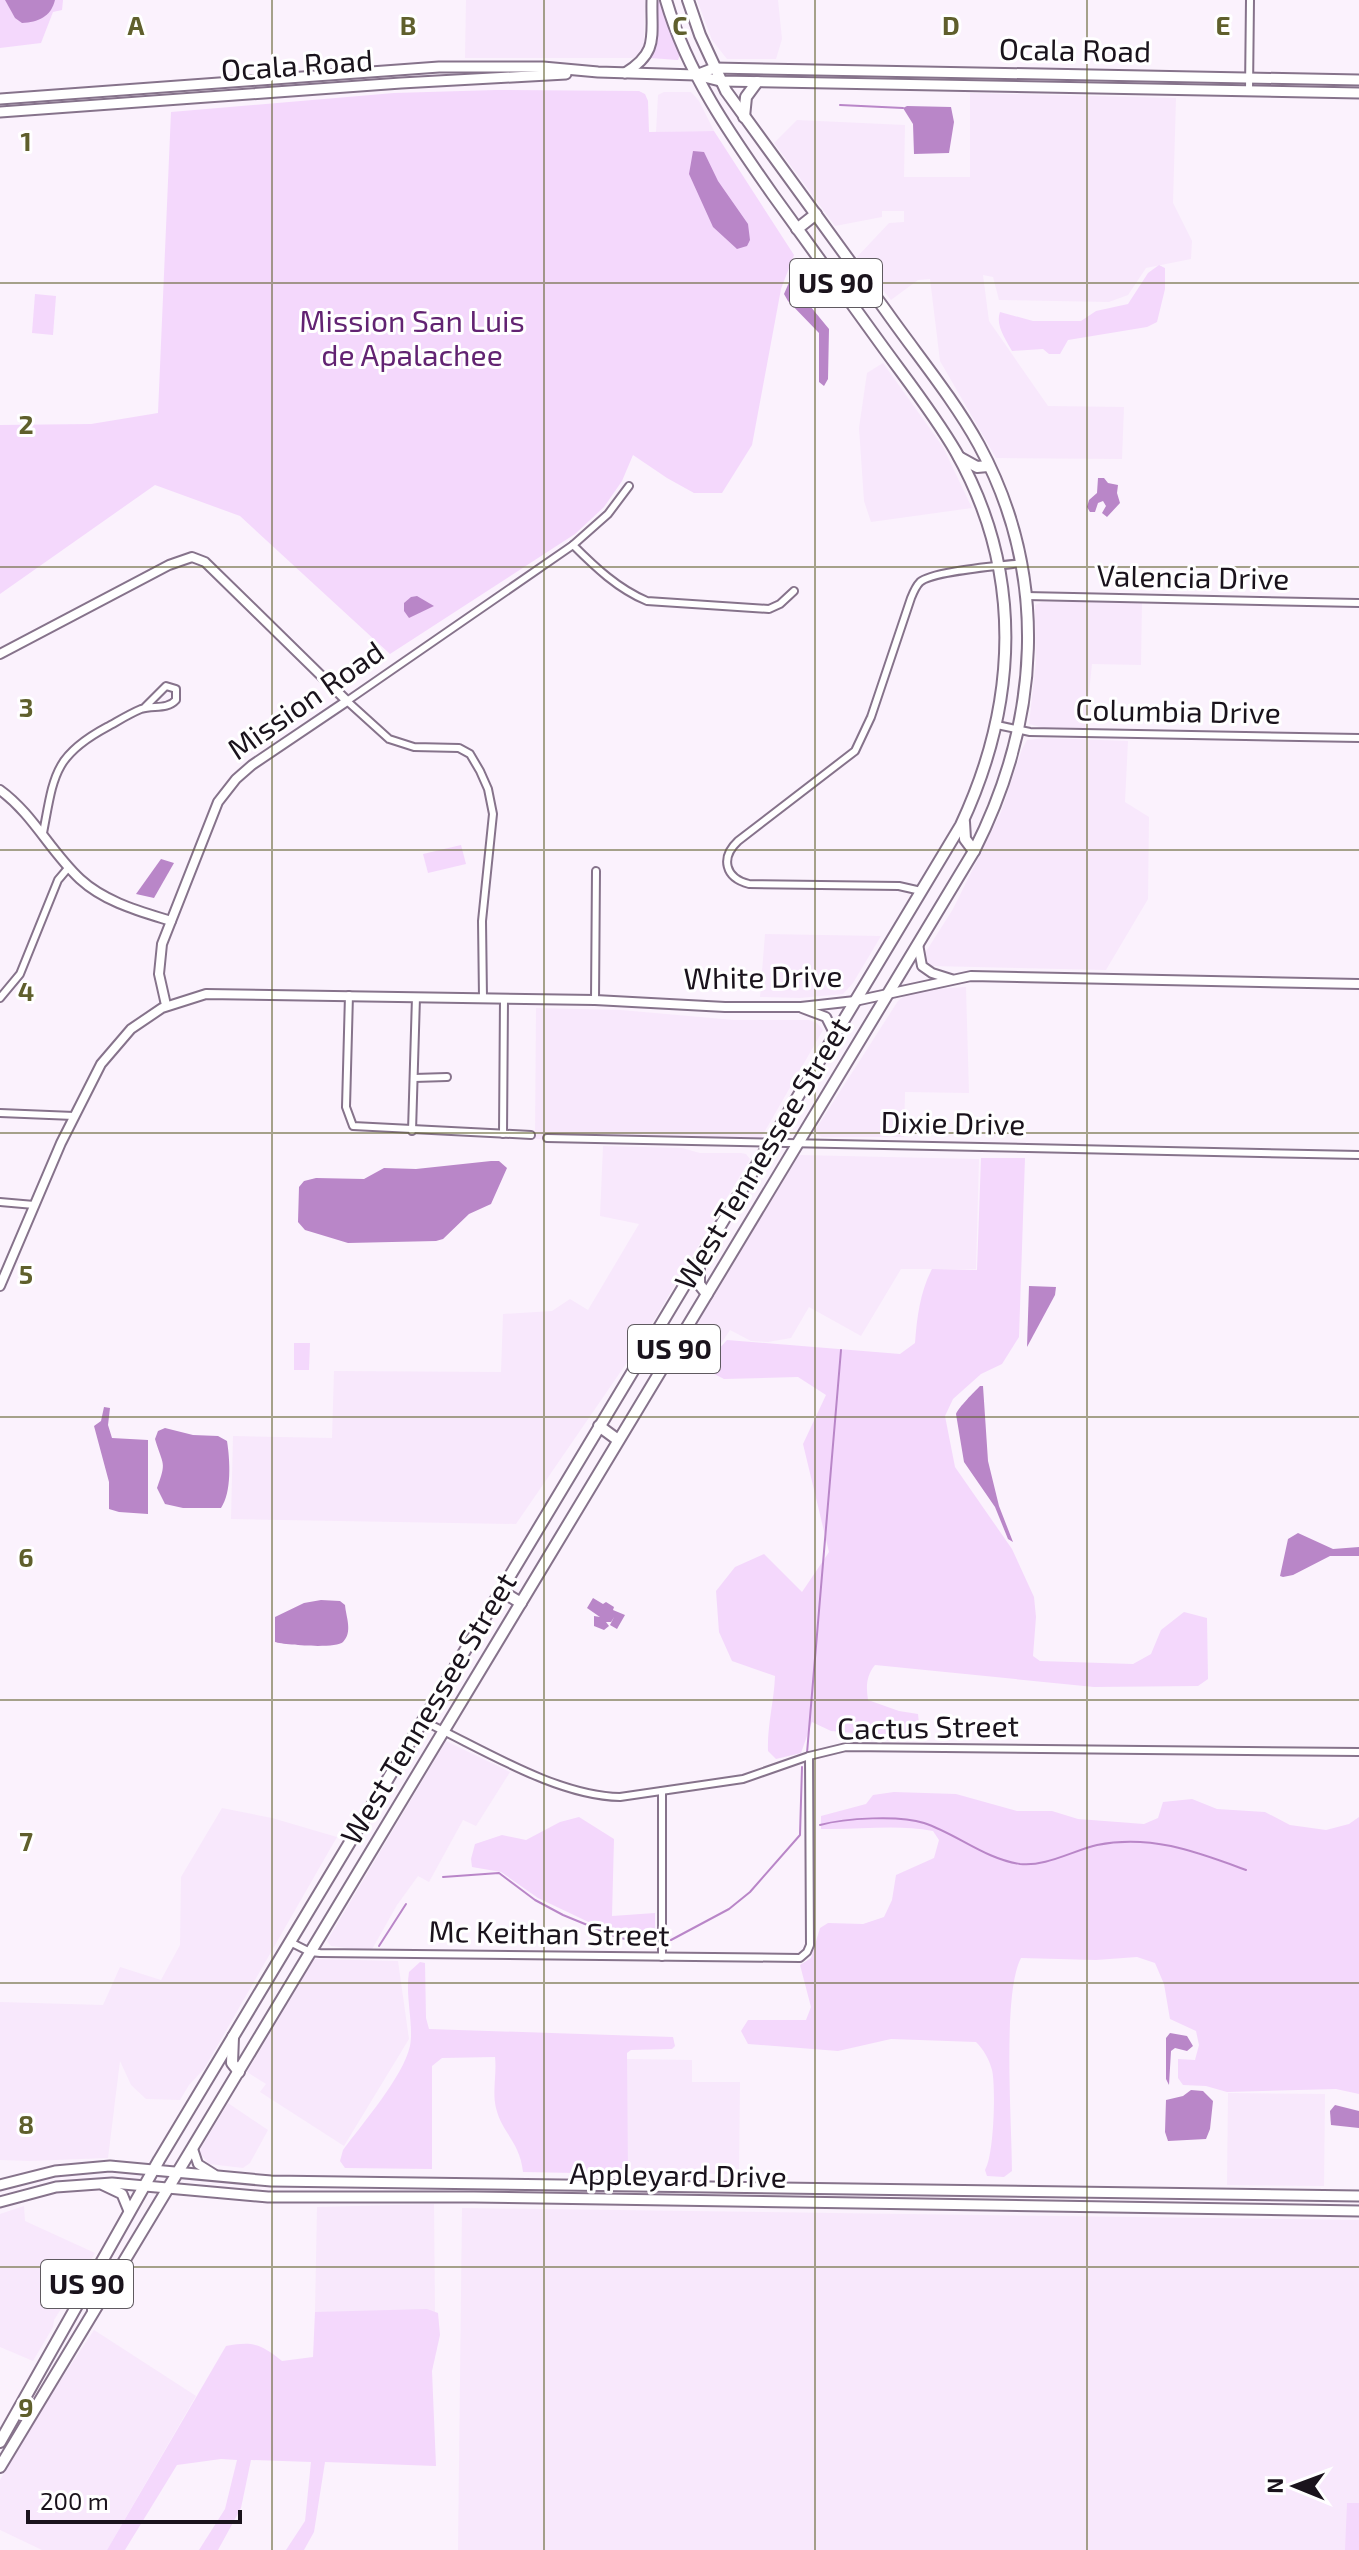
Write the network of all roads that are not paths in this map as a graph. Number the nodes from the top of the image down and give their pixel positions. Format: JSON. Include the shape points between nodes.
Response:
{"nodes":[{"id":1,"x":652,"y":0,"type":"edge"},
{"id":2,"x":666,"y":0,"type":"edge"},
{"id":3,"x":688,"y":0,"type":"edge"},
{"id":4,"x":1250,"y":0,"type":"edge"},
{"id":5,"x":472,"y":66,"type":"junction"},
{"id":6,"x":714,"y":68,"type":"junction"},
{"id":7,"x":815,"y":70,"type":"junction"},
{"id":8,"x":543,"y":72,"type":"junction"},
{"id":9,"x":625,"y":73,"type":"junction"},
{"id":10,"x":696,"y":75,"type":"junction"},
{"id":11,"x":1250,"y":78,"type":"junction"},
{"id":12,"x":472,"y":80,"type":"junction"},
{"id":13,"x":1359,"y":80,"type":"edge"},
{"id":14,"x":243,"y":81,"type":"junction"},
{"id":15,"x":720,"y":81,"type":"junction"},
{"id":16,"x":757,"y":82,"type":"junction"},
{"id":17,"x":813,"y":83,"type":"junction"},
{"id":18,"x":1249,"y":91,"type":"junction"},
{"id":19,"x":1359,"y":93,"type":"edge"},
{"id":20,"x":245,"y":94,"type":"junction"},
{"id":21,"x":12,"y":98,"type":"junction"},
{"id":22,"x":0,"y":99,"type":"edge"},
{"id":23,"x":6,"y":112,"type":"edge"},
{"id":24,"x":744,"y":117,"type":"junction"},
{"id":25,"x":816,"y":214,"type":"junction"},
{"id":26,"x":797,"y":229,"type":"junction"},
{"id":27,"x":938,"y":384,"type":"junction"},
{"id":28,"x":919,"y":396,"type":"junction"},
{"id":29,"x":958,"y":455,"type":"junction"},
{"id":30,"x":988,"y":466,"type":"junction"},
{"id":31,"x":629,"y":486,"type":"dead end"},
{"id":32,"x":573,"y":545,"type":"junction"},
{"id":33,"x":1021,"y":563,"type":"junction"},
{"id":34,"x":998,"y":566,"type":"junction"},
{"id":35,"x":794,"y":591,"type":"dead end"},
{"id":36,"x":1026,"y":596,"type":"junction"},
{"id":37,"x":1359,"y":603,"type":"edge"},
{"id":38,"x":0,"y":654,"type":"edge"},
{"id":39,"x":347,"y":701,"type":"junction"},
{"id":40,"x":144,"y":708,"type":"junction"},
{"id":41,"x":997,"y":725,"type":"junction"},
{"id":42,"x":1019,"y":730,"type":"junction"},
{"id":43,"x":1359,"y":738,"type":"edge"},
{"id":44,"x":0,"y":790,"type":"edge"},
{"id":45,"x":963,"y":820,"type":"junction"},
{"id":46,"x":43,"y":833,"type":"junction"},
{"id":47,"x":974,"y":851,"type":"junction"},
{"id":48,"x":69,"y":867,"type":"junction"},
{"id":49,"x":596,"y":871,"type":"dead end"},
{"id":50,"x":921,"y":891,"type":"junction"},
{"id":51,"x":171,"y":921,"type":"junction"},
{"id":52,"x":917,"y":943,"type":"junction"},
{"id":53,"x":951,"y":979,"type":"junction"},
{"id":54,"x":1359,"y":984,"type":"edge"},
{"id":55,"x":887,"y":994,"type":"junction"},
{"id":56,"x":349,"y":995,"type":"junction"},
{"id":57,"x":416,"y":997,"type":"junction"},
{"id":58,"x":0,"y":998,"type":"edge"},
{"id":59,"x":483,"y":998,"type":"junction"},
{"id":60,"x":504,"y":999,"type":"junction"},
{"id":61,"x":595,"y":1000,"type":"junction"},
{"id":62,"x":855,"y":1001,"type":"junction"},
{"id":63,"x":166,"y":1005,"type":"junction"},
{"id":64,"x":801,"y":1007,"type":"junction"},
{"id":65,"x":835,"y":1035,"type":"junction"},
{"id":66,"x":447,"y":1077,"type":"dead end"},
{"id":67,"x":414,"y":1078,"type":"junction"},
{"id":68,"x":0,"y":1113,"type":"edge"},
{"id":69,"x":74,"y":1116,"type":"junction"},
{"id":70,"x":412,"y":1131,"type":"junction"},
{"id":71,"x":503,"y":1134,"type":"junction"},
{"id":72,"x":531,"y":1135,"type":"dead end"},
{"id":73,"x":547,"y":1138,"type":"dead end"},
{"id":74,"x":797,"y":1143,"type":"junction"},
{"id":75,"x":770,"y":1144,"type":"junction"},
{"id":76,"x":1359,"y":1155,"type":"edge"},
{"id":77,"x":0,"y":1202,"type":"edge"},
{"id":78,"x":34,"y":1205,"type":"junction"},
{"id":79,"x":698,"y":1263,"type":"junction"},
{"id":80,"x":0,"y":1286,"type":"edge"},
{"id":81,"x":707,"y":1294,"type":"junction"},
{"id":82,"x":599,"y":1426,"type":"junction"},
{"id":83,"x":618,"y":1440,"type":"junction"},
{"id":84,"x":501,"y":1591,"type":"junction"},
{"id":85,"x":521,"y":1603,"type":"junction"},
{"id":86,"x":423,"y":1721,"type":"junction"},
{"id":87,"x":444,"y":1731,"type":"junction"},
{"id":88,"x":1359,"y":1752,"type":"edge"},
{"id":89,"x":809,"y":1756,"type":"junction"},
{"id":90,"x":662,"y":1791,"type":"junction"},
{"id":91,"x":356,"y":1832,"type":"junction"},
{"id":92,"x":376,"y":1842,"type":"junction"},
{"id":93,"x":290,"y":1942,"type":"junction"},
{"id":94,"x":310,"y":1952,"type":"junction"},
{"id":95,"x":662,"y":1957,"type":"junction"},
{"id":96,"x":234,"y":2035,"type":"junction"},
{"id":97,"x":239,"y":2072,"type":"junction"},
{"id":98,"x":193,"y":2149,"type":"junction"},
{"id":99,"x":154,"y":2169,"type":"junction"},
{"id":100,"x":179,"y":2173,"type":"junction"},
{"id":101,"x":226,"y":2178,"type":"junction"},
{"id":102,"x":96,"y":2183,"type":"junction"},
{"id":103,"x":444,"y":2183,"type":"junction"},
{"id":104,"x":475,"y":2183,"type":"junction"},
{"id":105,"x":0,"y":2185,"type":"edge"},
{"id":106,"x":145,"y":2185,"type":"junction"},
{"id":107,"x":712,"y":2187,"type":"junction"},
{"id":108,"x":169,"y":2188,"type":"junction"},
{"id":109,"x":899,"y":2189,"type":"junction"},
{"id":110,"x":1067,"y":2192,"type":"junction"},
{"id":111,"x":1222,"y":2194,"type":"junction"},
{"id":112,"x":1323,"y":2196,"type":"junction"},
{"id":113,"x":1359,"y":2196,"type":"edge"},
{"id":114,"x":444,"y":2197,"type":"junction"},
{"id":115,"x":474,"y":2197,"type":"junction"},
{"id":116,"x":711,"y":2201,"type":"junction"},
{"id":117,"x":0,"y":2202,"type":"edge"},
{"id":118,"x":899,"y":2204,"type":"junction"},
{"id":119,"x":1067,"y":2206,"type":"junction"},
{"id":120,"x":1221,"y":2209,"type":"junction"},
{"id":121,"x":129,"y":2211,"type":"junction"},
{"id":122,"x":1330,"y":2211,"type":"junction"},
{"id":123,"x":1359,"y":2211,"type":"edge"},
{"id":124,"x":90,"y":2279,"type":"junction"},
{"id":125,"x":92,"y":2315,"type":"junction"},
{"id":126,"x":15,"y":2415,"type":"junction"},
{"id":127,"x":17,"y":2437,"type":"junction"},
{"id":128,"x":0,"y":2442,"type":"edge"},
{"id":129,"x":0,"y":2467,"type":"edge"}],
"edges":[{"from":1,"to":9,"type":"main road","via":[[649,51]]},
{"from":2,"to":10,"type":"main road","name":"West Tennessee Street","number":"US 90"},
{"from":3,"to":6,"type":"main road","name":"West Tennessee Street","number":"US 90"},
{"from":4,"to":11,"type":"street"},
{"from":5,"to":8,"type":"main road","name":"Ocala Road"},
{"from":5,"to":12,"type":"main road"},
{"from":5,"to":14,"type":"main road","name":"Ocala Road"},
{"from":6,"to":7,"type":"main road","name":"Ocala Road"},
{"from":6,"to":10,"type":"main road","name":"Ocala Road"},
{"from":6,"to":15,"type":"main road","name":"West Tennessee Street","number":"US 90"},
{"from":7,"to":11,"type":"main road","name":"Ocala Road"},
{"from":7,"to":17,"type":"street"},
{"from":8,"to":9,"type":"main road","name":"Ocala Road"},
{"from":8,"to":12,"type":"main road","name":"Ocala Road"},
{"from":9,"to":10,"type":"main road","name":"Ocala Road"},
{"from":10,"to":15,"type":"main road","name":"Ocala Road"},
{"from":10,"to":26,"type":"main road","name":"West Tennessee Street","number":"US 90"},
{"from":11,"to":13,"type":"main road","name":"Ocala Road"},
{"from":11,"to":18,"type":"street"},
{"from":12,"to":20,"type":"main road","name":"Ocala Road"},
{"from":14,"to":20,"type":"main road"},
{"from":14,"to":21,"type":"main road","name":"Ocala Road"},
{"from":15,"to":16,"type":"main road","name":"Ocala Road"},
{"from":15,"to":24,"type":"main road","name":"West Tennessee Street","number":"US 90"},
{"from":16,"to":17,"type":"main road","name":"Ocala Road"},
{"from":16,"to":24,"type":"main road","via":[[746,97]]},
{"from":17,"to":18,"type":"main road","name":"Ocala Road"},
{"from":18,"to":19,"type":"main road","name":"Ocala Road"},
{"from":20,"to":23,"type":"main road","name":"Ocala Road"},
{"from":21,"to":22,"type":"main road","name":"Ocala Road"},
{"from":21,"to":23,"type":"main road"},
{"from":24,"to":25,"type":"main road","name":"West Tennessee Street","number":"US 90"},
{"from":25,"to":26,"type":"main road"},
{"from":25,"to":27,"type":"main road","name":"West Tennessee Street","number":"US 90"},
{"from":26,"to":28,"type":"main road","name":"West Tennessee Street","number":"US 90"},
{"from":27,"to":28,"type":"main road"},
{"from":27,"to":30,"type":"main road","name":"West Tennessee Street","number":"US 90"},
{"from":28,"to":29,"type":"main road","name":"West Tennessee Street","number":"US 90"},
{"from":29,"to":30,"type":"main road","via":[[977,467]]},
{"from":29,"to":34,"type":"main road","name":"West Tennessee Street","number":"US 90"},
{"from":30,"to":33,"type":"main road","name":"West Tennessee Street","number":"US 90"},
{"from":31,"to":32,"type":"street","name":"Mission Road","via":[[608,514]]},
{"from":32,"to":35,"type":"street","via":[[615,583],[647,601],[769,609]]},
{"from":32,"to":39,"type":"street","name":"Mission Road"},
{"from":33,"to":34,"type":"street"},
{"from":33,"to":36,"type":"main road","name":"West Tennessee Street","number":"US 90"},
{"from":34,"to":41,"type":"main road","name":"West Tennessee Street","number":"US 90","via":[[1006,646]]},
{"from":34,"to":50,"type":"street","via":[[919,582],[855,751],[738,841],[726,860],[734,879],[749,884],[899,886]]},
{"from":36,"to":37,"type":"street","name":"Valencia Drive"},
{"from":36,"to":42,"type":"main road","name":"West Tennessee Street","number":"US 90","via":[[1029,659]]},
{"from":38,"to":39,"type":"street","via":[[192,557],[215,571]]},
{"from":39,"to":51,"type":"street","name":"Mission Road","via":[[252,765],[226,791]]},
{"from":39,"to":59,"type":"street","via":[[389,739],[414,747],[459,748],[470,754],[480,771],[493,814],[482,921]]},
{"from":40,"to":40,"type":"street","via":[[171,705],[178,691],[166,686]]},
{"from":40,"to":46,"type":"street","via":[[68,753],[56,773]]},
{"from":41,"to":42,"type":"street","name":"Columbia Drive"},
{"from":41,"to":45,"type":"main road","name":"West Tennessee Street","number":"US 90"},
{"from":42,"to":43,"type":"street","name":"Columbia Drive"},
{"from":42,"to":47,"type":"main road","name":"West Tennessee Street","number":"US 90","via":[[998,800]]},
{"from":44,"to":46,"type":"street"},
{"from":45,"to":47,"type":"main road","via":[[965,839]]},
{"from":45,"to":50,"type":"main road","name":"West Tennessee Street","number":"US 90"},
{"from":46,"to":48,"type":"street"},
{"from":47,"to":52,"type":"main road","name":"West Tennessee Street","number":"US 90"},
{"from":48,"to":51,"type":"street","via":[[104,897]]},
{"from":48,"to":58,"type":"street","via":[[58,880],[20,974]]},
{"from":49,"to":61,"type":"street"},
{"from":50,"to":62,"type":"main road","name":"West Tennessee Street","number":"US 90"},
{"from":51,"to":63,"type":"street","name":"Mission Road","via":[[159,963]]},
{"from":52,"to":53,"type":"street","via":[[922,966]]},
{"from":52,"to":55,"type":"main road","name":"West Tennessee Street","number":"US 90"},
{"from":53,"to":54,"type":"street","name":"White Drive"},
{"from":53,"to":55,"type":"street","name":"White Drive"},
{"from":55,"to":62,"type":"street","name":"White Drive"},
{"from":55,"to":74,"type":"main road","name":"West Tennessee Street","number":"US 90"},
{"from":56,"to":57,"type":"street","name":"White Drive"},
{"from":56,"to":63,"type":"street","name":"White Drive","via":[[216,994]]},
{"from":56,"to":70,"type":"street","via":[[346,1107],[353,1126]]},
{"from":57,"to":59,"type":"street","name":"White Drive"},
{"from":57,"to":67,"type":"street"},
{"from":59,"to":60,"type":"street","name":"White Drive"},
{"from":60,"to":61,"type":"street","name":"White Drive"},
{"from":60,"to":71,"type":"street"},
{"from":61,"to":64,"type":"street","name":"White Drive"},
{"from":62,"to":64,"type":"street","name":"White Drive"},
{"from":62,"to":65,"type":"main road","name":"West Tennessee Street","number":"US 90"},
{"from":63,"to":69,"type":"street","via":[[131,1029],[110,1052]]},
{"from":64,"to":65,"type":"street","via":[[826,1017]]},
{"from":65,"to":75,"type":"main road","name":"West Tennessee Street","number":"US 90"},
{"from":66,"to":67,"type":"street"},
{"from":67,"to":70,"type":"street"},
{"from":68,"to":69,"type":"street"},
{"from":69,"to":78,"type":"street"},
{"from":70,"to":71,"type":"street"},
{"from":71,"to":72,"type":"street"},
{"from":73,"to":75,"type":"street","name":"Dixie Drive"},
{"from":74,"to":75,"type":"street","name":"Dixie Drive"},
{"from":74,"to":76,"type":"street","name":"Dixie Drive"},
{"from":74,"to":81,"type":"main road","name":"West Tennessee Street","number":"US 90"},
{"from":75,"to":79,"type":"main road","name":"West Tennessee Street","number":"US 90"},
{"from":77,"to":78,"type":"street"},
{"from":78,"to":80,"type":"street"},
{"from":79,"to":81,"type":"main road","via":[[699,1284]]},
{"from":79,"to":82,"type":"main road","name":"West Tennessee Street","number":"US 90"},
{"from":81,"to":83,"type":"main road","name":"West Tennessee Street","number":"US 90"},
{"from":82,"to":83,"type":"main road"},
{"from":82,"to":84,"type":"main road","name":"West Tennessee Street","number":"US 90"},
{"from":83,"to":85,"type":"main road","name":"West Tennessee Street","number":"US 90"},
{"from":84,"to":85,"type":"main road"},
{"from":84,"to":86,"type":"main road","name":"West Tennessee Street","number":"US 90"},
{"from":85,"to":87,"type":"main road","name":"West Tennessee Street","number":"US 90"},
{"from":86,"to":87,"type":"street","name":"Cactus Street"},
{"from":86,"to":91,"type":"main road","name":"West Tennessee Street","number":"US 90"},
{"from":87,"to":90,"type":"street","name":"Cactus Street","via":[[559,1785],[591,1794],[620,1797]]},
{"from":87,"to":92,"type":"main road","name":"West Tennessee Street","number":"US 90"},
{"from":88,"to":89,"type":"street","name":"Cactus Street","via":[[870,1746]]},
{"from":89,"to":90,"type":"street","name":"Cactus Street","via":[[743,1779]]},
{"from":89,"to":95,"type":"street","name":"Mc Keithan Street","via":[[807,1952],[800,1958]]},
{"from":90,"to":95,"type":"street"},
{"from":91,"to":92,"type":"main road"},
{"from":91,"to":93,"type":"main road","name":"West Tennessee Street","number":"US 90"},
{"from":92,"to":94,"type":"main road","name":"West Tennessee Street","number":"US 90"},
{"from":93,"to":94,"type":"street","name":"Mc Keithan Street"},
{"from":93,"to":96,"type":"main road","name":"West Tennessee Street","number":"US 90"},
{"from":94,"to":95,"type":"street","name":"Mc Keithan Street"},
{"from":94,"to":97,"type":"main road","name":"West Tennessee Street","number":"US 90"},
{"from":96,"to":97,"type":"main road","via":[[232,2063]]},
{"from":96,"to":99,"type":"main road","name":"West Tennessee Street","number":"US 90"},
{"from":97,"to":98,"type":"main road","name":"West Tennessee Street","number":"US 90"},
{"from":98,"to":100,"type":"main road","name":"West Tennessee Street","number":"US 90"},
{"from":98,"to":101,"type":"street","via":[[201,2167]]},
{"from":99,"to":100,"type":"main road","name":"Appleyard Drive"},
{"from":99,"to":105,"type":"main road","name":"Appleyard Drive","via":[[78,2168]]},
{"from":99,"to":106,"type":"main road","name":"West Tennessee Street","number":"US 90"},
{"from":100,"to":101,"type":"main road","name":"Appleyard Drive"},
{"from":100,"to":108,"type":"main road","name":"West Tennessee Street","number":"US 90"},
{"from":101,"to":103,"type":"main road","name":"Appleyard Drive"},
{"from":102,"to":106,"type":"main road","name":"Appleyard Drive"},
{"from":102,"to":117,"type":"main road","name":"Appleyard Drive"},
{"from":102,"to":121,"type":"main road","via":[[122,2194]]},
{"from":103,"to":104,"type":"main road","name":"Appleyard Drive"},
{"from":103,"to":114,"type":"street"},
{"from":103,"to":114,"type":"street"},
{"from":104,"to":107,"type":"main road","name":"Appleyard Drive"},
{"from":104,"to":115,"type":"street"},
{"from":106,"to":108,"type":"main road","name":"Appleyard Drive"},
{"from":106,"to":121,"type":"main road","name":"West Tennessee Street","number":"US 90"},
{"from":107,"to":109,"type":"main road","name":"Appleyard Drive"},
{"from":107,"to":116,"type":"street"},
{"from":108,"to":114,"type":"main road","name":"Appleyard Drive","via":[[268,2197]]},
{"from":108,"to":125,"type":"main road","name":"West Tennessee Street","number":"US 90"},
{"from":109,"to":110,"type":"main road","name":"Appleyard Drive"},
{"from":109,"to":118,"type":"street"},
{"from":110,"to":111,"type":"main road","name":"Appleyard Drive"},
{"from":110,"to":119,"type":"street"},
{"from":111,"to":112,"type":"main road","name":"Appleyard Drive"},
{"from":111,"to":120,"type":"street"},
{"from":112,"to":113,"type":"main road","name":"Appleyard Drive"},
{"from":112,"to":122,"type":"street"},
{"from":114,"to":115,"type":"main road","name":"Appleyard Drive"},
{"from":115,"to":116,"type":"main road","name":"Appleyard Drive"},
{"from":116,"to":118,"type":"main road","name":"Appleyard Drive"},
{"from":118,"to":119,"type":"main road","name":"Appleyard Drive"},
{"from":119,"to":120,"type":"main road","name":"Appleyard Drive"},
{"from":120,"to":122,"type":"main road","name":"Appleyard Drive"},
{"from":121,"to":124,"type":"main road","name":"West Tennessee Street","number":"US 90"},
{"from":122,"to":123,"type":"main road","name":"Appleyard Drive"},
{"from":124,"to":125,"type":"main road","via":[[95,2289]]},
{"from":124,"to":126,"type":"main road","name":"West Tennessee Street","number":"US 90"},
{"from":125,"to":127,"type":"main road","name":"West Tennessee Street","number":"US 90"},
{"from":126,"to":127,"type":"main road"},
{"from":126,"to":128,"type":"main road","name":"West Tennessee Street","number":"US 90"},
{"from":127,"to":129,"type":"main road","name":"West Tennessee Street","number":"US 90"}]}
